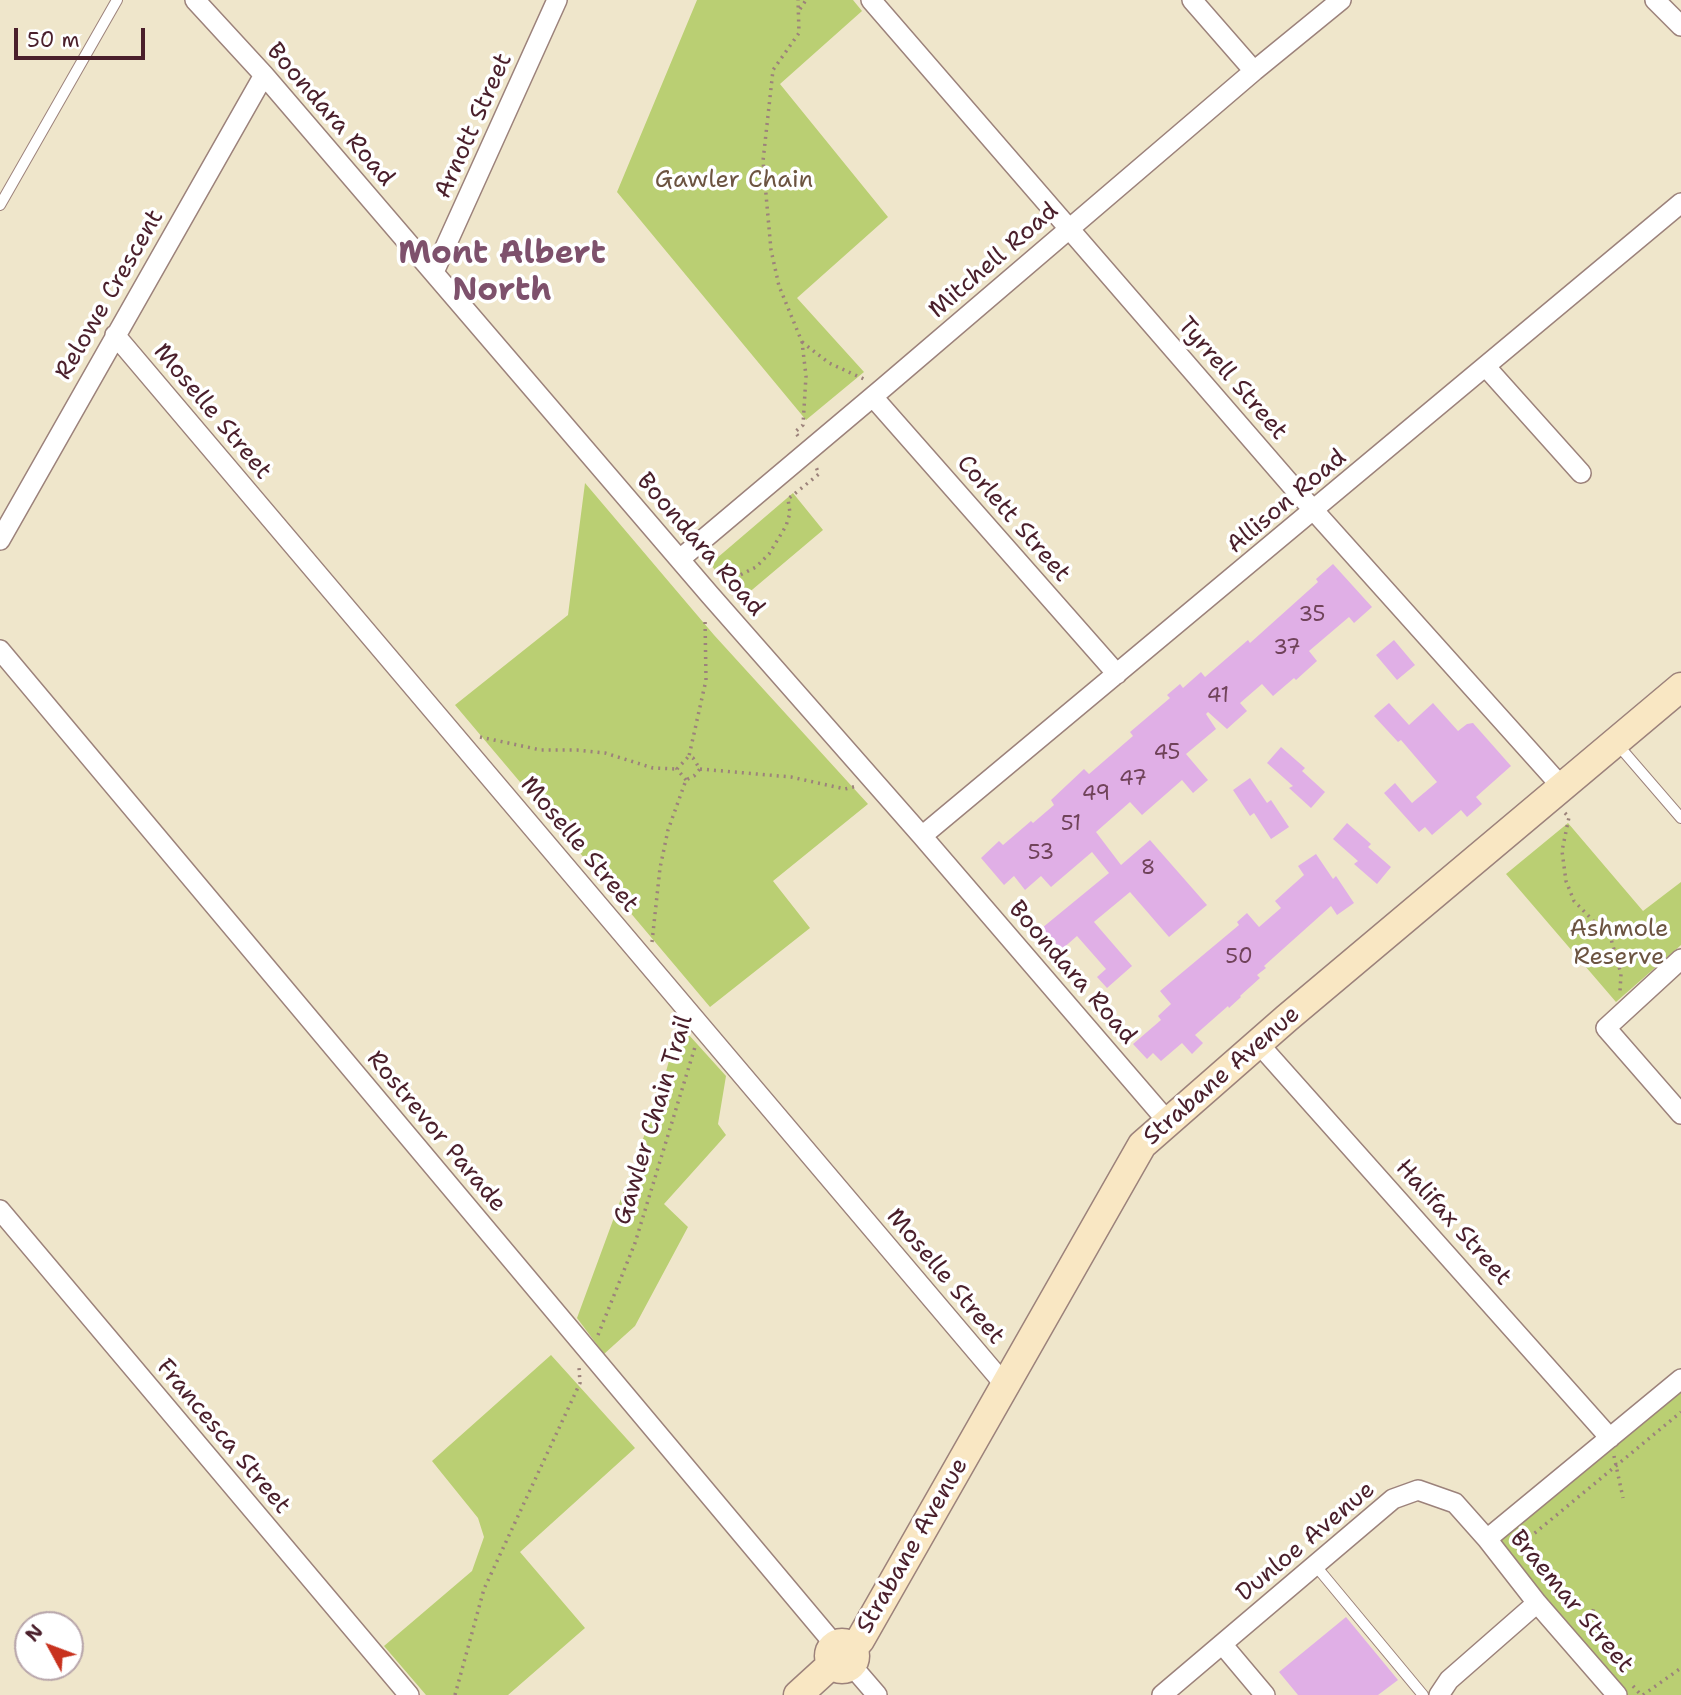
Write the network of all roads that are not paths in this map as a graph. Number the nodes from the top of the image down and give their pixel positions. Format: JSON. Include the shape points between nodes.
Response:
{"nodes":[{"id":1,"x":117,"y":0,"type":"edge"},
{"id":2,"x":557,"y":0,"type":"edge"},
{"id":3,"x":871,"y":0,"type":"edge"},
{"id":4,"x":1192,"y":0,"type":"edge"},
{"id":5,"x":1341,"y":0,"type":"edge"},
{"id":6,"x":1655,"y":0,"type":"edge"},
{"id":7,"x":202,"y":3,"type":"edge"},
{"id":8,"x":1681,"y":26,"type":"edge"},
{"id":9,"x":1254,"y":71,"type":"junction"},
{"id":10,"x":264,"y":75,"type":"junction"},
{"id":11,"x":1681,"y":203,"type":"edge"},
{"id":12,"x":0,"y":205,"type":"edge"},
{"id":13,"x":1069,"y":229,"type":"junction"},
{"id":14,"x":434,"y":272,"type":"junction"},
{"id":15,"x":115,"y":335,"type":"junction"},
{"id":16,"x":1486,"y":367,"type":"junction"},
{"id":17,"x":878,"y":393,"type":"junction"},
{"id":18,"x":1581,"y":473,"type":"dead end"},
{"id":19,"x":1314,"y":511,"type":"junction"},
{"id":20,"x":0,"y":540,"type":"edge"},
{"id":21,"x":680,"y":559,"type":"junction"},
{"id":22,"x":0,"y":650,"type":"edge"},
{"id":23,"x":1116,"y":674,"type":"junction"},
{"id":24,"x":1681,"y":687,"type":"edge"},
{"id":25,"x":1615,"y":742,"type":"junction"},
{"id":26,"x":1555,"y":791,"type":"junction"},
{"id":27,"x":1681,"y":818,"type":"edge"},
{"id":28,"x":922,"y":836,"type":"junction"},
{"id":29,"x":1681,"y":958,"type":"edge"},
{"id":30,"x":1258,"y":1043,"type":"junction"},
{"id":31,"x":1681,"y":1114,"type":"edge"},
{"id":32,"x":1168,"y":1122,"type":"junction"},
{"id":33,"x":0,"y":1210,"type":"edge"},
{"id":34,"x":1681,"y":1379,"type":"edge"},
{"id":35,"x":1005,"y":1385,"type":"junction"},
{"id":36,"x":1611,"y":1438,"type":"junction"},
{"id":37,"x":1488,"y":1539,"type":"junction"},
{"id":38,"x":1315,"y":1565,"type":"junction"},
{"id":39,"x":1537,"y":1603,"type":"junction"},
{"id":40,"x":1222,"y":1644,"type":"junction"},
{"id":41,"x":843,"y":1656,"type":"junction"},
{"id":42,"x":1621,"y":1686,"type":"edge"},
{"id":43,"x":409,"y":1695,"type":"edge"},
{"id":44,"x":798,"y":1695,"type":"edge"},
{"id":45,"x":877,"y":1695,"type":"edge"},
{"id":46,"x":1162,"y":1695,"type":"edge"},
{"id":47,"x":1265,"y":1695,"type":"edge"},
{"id":48,"x":1423,"y":1695,"type":"edge"},
{"id":49,"x":1439,"y":1695,"type":"edge"}],
"edges":[{"from":1,"to":12,"type":"lane"},
{"from":2,"to":14,"type":"street","name":"Arnott Street"},
{"from":3,"to":13,"type":"street","name":"Tyrrell Street"},
{"from":4,"to":9,"type":"street"},
{"from":5,"to":9,"type":"street","name":"Mitchell Road"},
{"from":6,"to":8,"type":"street"},
{"from":7,"to":10,"type":"street","name":"Boondara Road"},
{"from":9,"to":13,"type":"street","name":"Mitchell Road"},
{"from":10,"to":14,"type":"street","name":"Boondara Road"},
{"from":10,"to":15,"type":"street","name":"Relowe Crescent"},
{"from":11,"to":16,"type":"street","name":"Allison Road"},
{"from":13,"to":17,"type":"street","name":"Mitchell Road"},
{"from":13,"to":19,"type":"street","name":"Tyrrell Street"},
{"from":14,"to":21,"type":"street","name":"Boondara Road"},
{"from":15,"to":20,"type":"street","name":"Relowe Crescent"},
{"from":15,"to":35,"type":"street","name":"Moselle Street"},
{"from":16,"to":18,"type":"street"},
{"from":16,"to":19,"type":"street","name":"Allison Road"},
{"from":17,"to":21,"type":"street","name":"Mitchell Road"},
{"from":17,"to":23,"type":"street","name":"Corlett Street"},
{"from":19,"to":23,"type":"street","name":"Allison Road"},
{"from":19,"to":26,"type":"street","name":"Tyrrell Street"},
{"from":21,"to":28,"type":"street","name":"Boondara Road"},
{"from":22,"to":41,"type":"street","name":"Rostrevor Parade"},
{"from":23,"to":28,"type":"street","name":"Allison Road"},
{"from":24,"to":25,"type":"street","name":"Strabane Avenue"},
{"from":25,"to":26,"type":"street","name":"Strabane Avenue"},
{"from":25,"to":27,"type":"lane"},
{"from":26,"to":30,"type":"street","name":"Strabane Avenue"},
{"from":28,"to":32,"type":"street","name":"Boondara Road"},
{"from":29,"to":31,"type":"street","via":[[1606,1028]]},
{"from":30,"to":32,"type":"street","name":"Strabane Avenue"},
{"from":30,"to":36,"type":"street","name":"Halifax Street"},
{"from":32,"to":35,"type":"street","name":"Strabane Avenue","via":[[1142,1145]]},
{"from":33,"to":43,"type":"street","name":"Francesca Street"},
{"from":34,"to":36,"type":"street"},
{"from":35,"to":41,"type":"street","name":"Strabane Avenue","via":[[860,1640]]},
{"from":36,"to":37,"type":"street"},
{"from":37,"to":38,"type":"street","name":"Dunloe Avenue","via":[[1455,1503],[1418,1490],[1393,1499]]},
{"from":37,"to":39,"type":"street","name":"Braemar Street"},
{"from":38,"to":40,"type":"street","name":"Dunloe Avenue"},
{"from":38,"to":48,"type":"lane"},
{"from":39,"to":42,"type":"street","name":"Braemar Street"},
{"from":39,"to":49,"type":"street","via":[[1449,1680]]},
{"from":40,"to":46,"type":"street","name":"Dunloe Avenue"},
{"from":40,"to":47,"type":"street"},
{"from":41,"to":44,"type":"street","name":"Strabane Avenue"},
{"from":41,"to":45,"type":"street","name":"Rostrevor Parade"}]}
